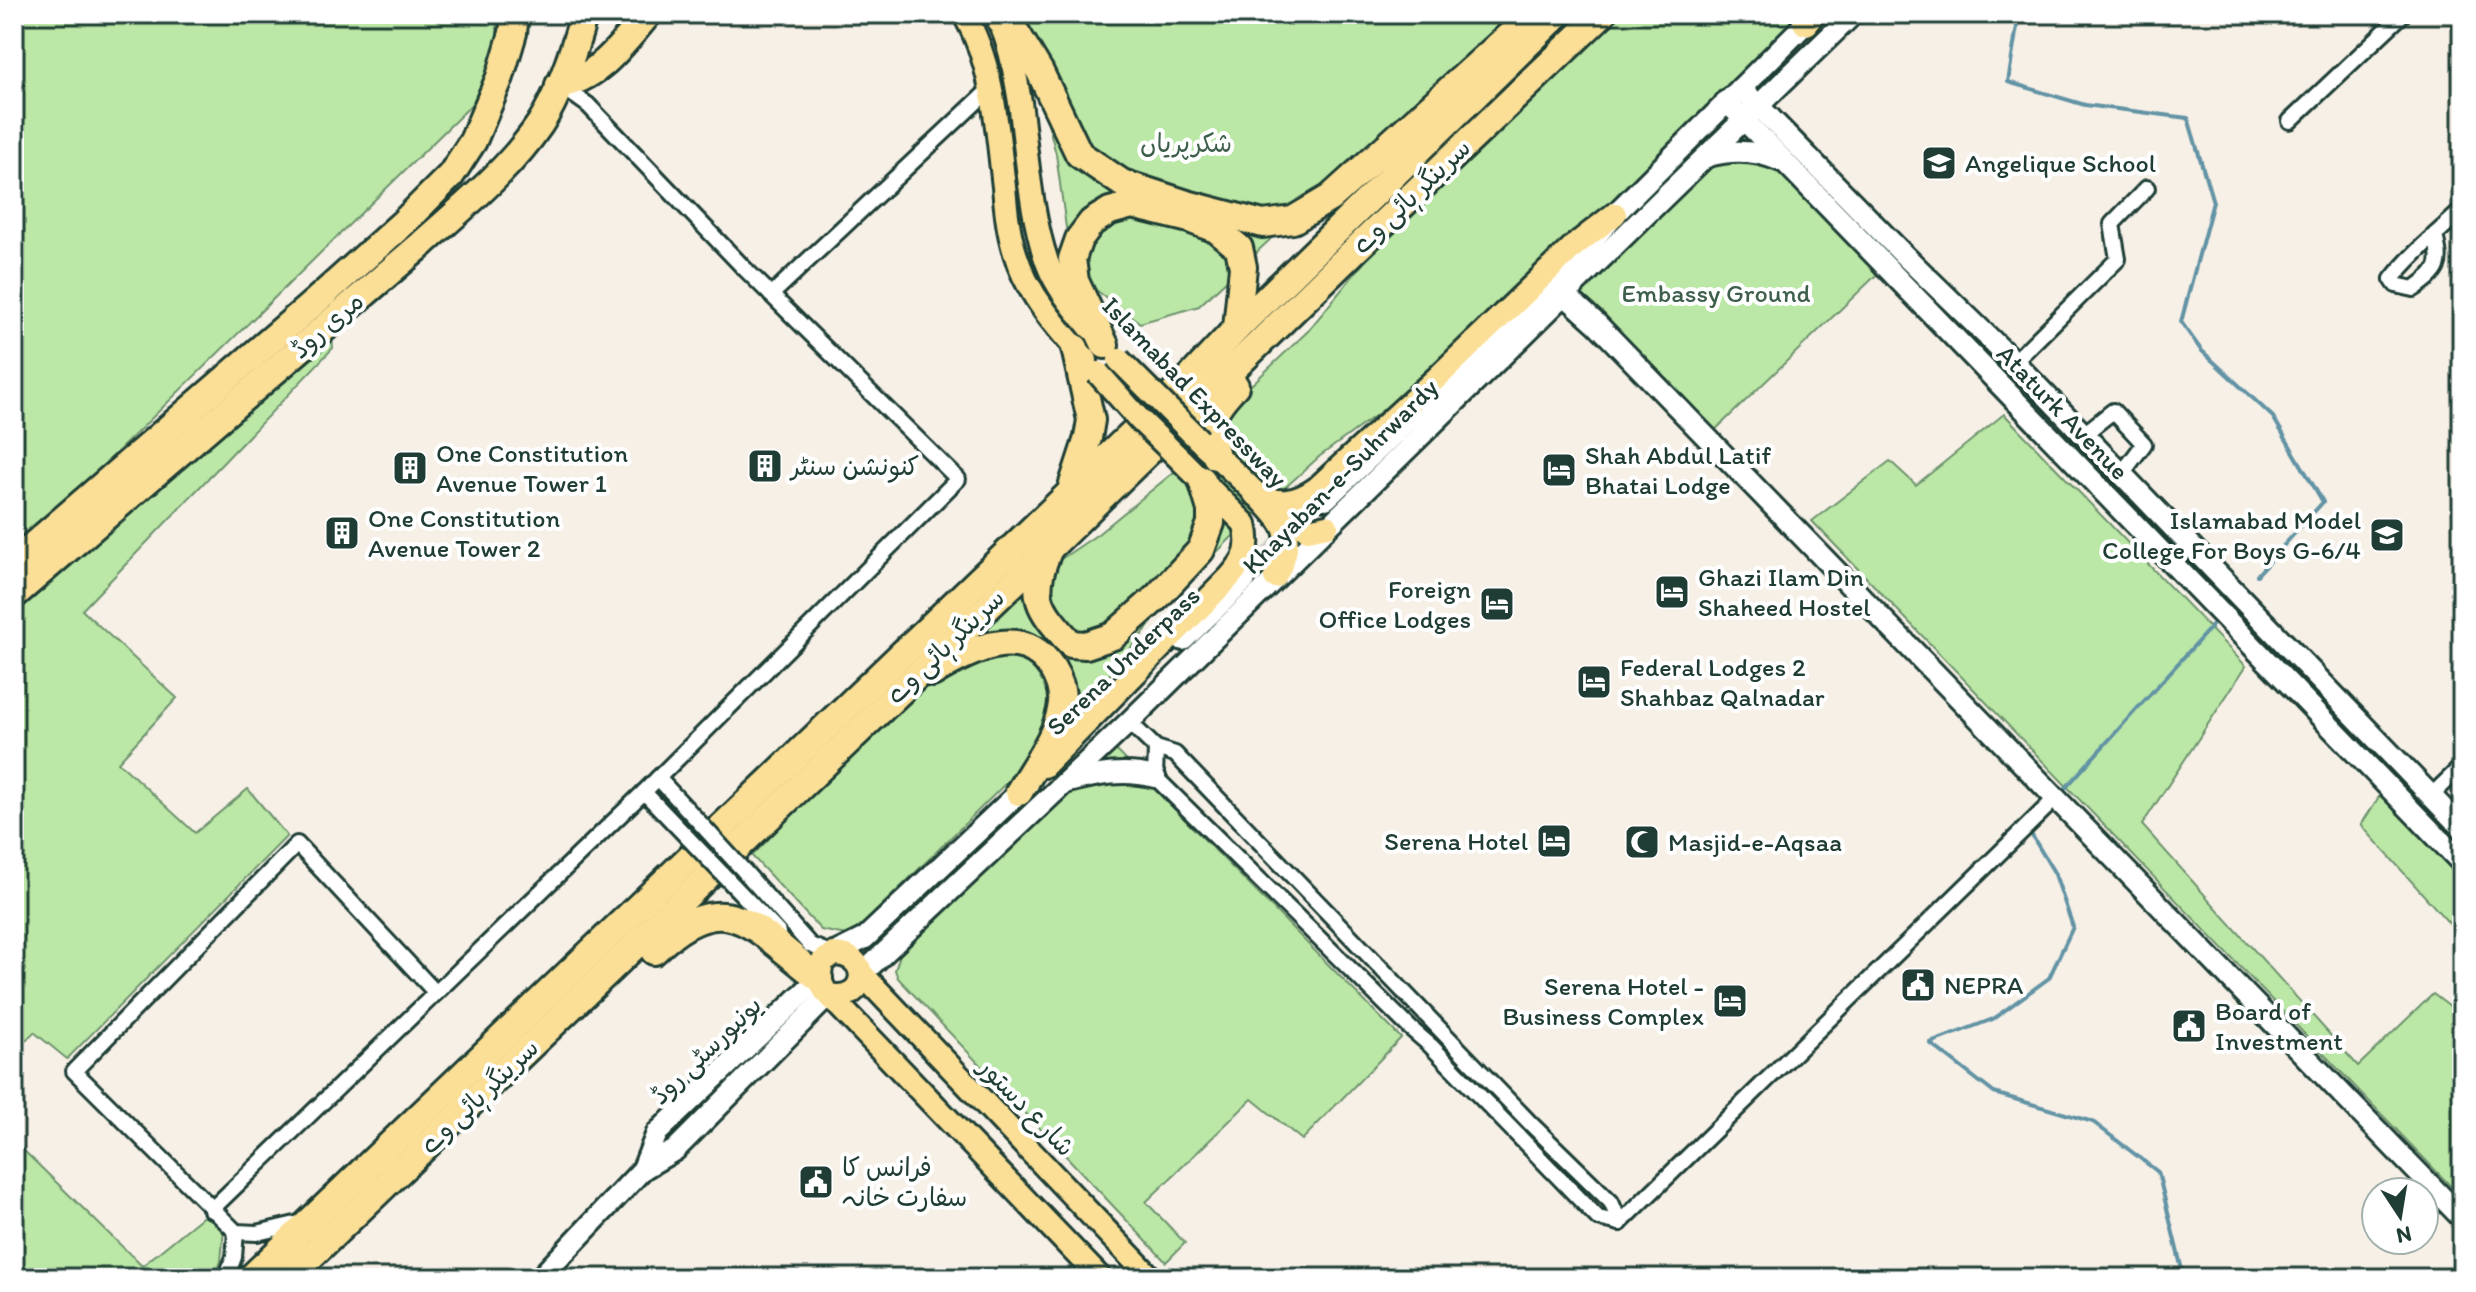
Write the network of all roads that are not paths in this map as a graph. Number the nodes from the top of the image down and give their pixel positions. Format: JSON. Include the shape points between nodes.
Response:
{"nodes":[{"id":1,"x":515,"y":14,"type":"edge"},
{"id":2,"x":584,"y":14,"type":"edge"},
{"id":3,"x":648,"y":14,"type":"edge"},
{"id":4,"x":964,"y":14,"type":"edge"},
{"id":5,"x":998,"y":14,"type":"edge"},
{"id":6,"x":1602,"y":14,"type":"edge"},
{"id":7,"x":1853,"y":14,"type":"edge"},
{"id":8,"x":2403,"y":14,"type":"edge"},
{"id":9,"x":1555,"y":17,"type":"edge"},
{"id":10,"x":1810,"y":17,"type":"edge"},
{"id":11,"x":559,"y":85,"type":"junction"},
{"id":12,"x":990,"y":89,"type":"junction"},
{"id":13,"x":1733,"y":94,"type":"junction"},
{"id":14,"x":1751,"y":112,"type":"junction"},
{"id":15,"x":2290,"y":121,"type":"dead end"},
{"id":16,"x":1707,"y":156,"type":"junction"},
{"id":17,"x":1785,"y":163,"type":"junction"},
{"id":18,"x":2147,"y":188,"type":"dead end"},
{"id":19,"x":2462,"y":210,"type":"edge"},
{"id":20,"x":1615,"y":214,"type":"junction"},
{"id":21,"x":2435,"y":236,"type":"junction"},
{"id":22,"x":1353,"y":252,"type":"junction"},
{"id":23,"x":771,"y":295,"type":"junction"},
{"id":24,"x":1565,"y":295,"type":"junction"},
{"id":25,"x":326,"y":309,"type":"junction"},
{"id":26,"x":1237,"y":328,"type":"junction"},
{"id":27,"x":1075,"y":348,"type":"junction"},
{"id":28,"x":1112,"y":352,"type":"junction"},
{"id":29,"x":2014,"y":362,"type":"junction"},
{"id":30,"x":2084,"y":434,"type":"junction"},
{"id":31,"x":1208,"y":448,"type":"junction"},
{"id":32,"x":2121,"y":475,"type":"junction"},
{"id":33,"x":1202,"y":480,"type":"junction"},
{"id":34,"x":1069,"y":494,"type":"junction"},
{"id":35,"x":1255,"y":494,"type":"junction"},
{"id":36,"x":1301,"y":499,"type":"junction"},
{"id":37,"x":1326,"y":499,"type":"tunnel mouth"},
{"id":38,"x":1327,"y":526,"type":"junction"},
{"id":39,"x":1049,"y":548,"type":"junction"},
{"id":40,"x":14,"y":562,"type":"edge"},
{"id":41,"x":1275,"y":577,"type":"junction"},
{"id":42,"x":1237,"y":579,"type":"joint"},
{"id":43,"x":14,"y":595,"type":"edge"},
{"id":44,"x":886,"y":703,"type":"junction"},
{"id":45,"x":1129,"y":722,"type":"junction"},
{"id":46,"x":1156,"y":748,"type":"junction"},
{"id":47,"x":2394,"y":758,"type":"junction"},
{"id":48,"x":2462,"y":766,"type":"edge"},
{"id":49,"x":2378,"y":776,"type":"junction"},
{"id":50,"x":1155,"y":777,"type":"junction"},
{"id":51,"x":658,"y":778,"type":"junction"},
{"id":52,"x":1027,"y":784,"type":"junction"},
{"id":53,"x":1063,"y":784,"type":"junction"},
{"id":54,"x":644,"y":792,"type":"junction"},
{"id":55,"x":2431,"y":796,"type":"junction"},
{"id":56,"x":2055,"y":799,"type":"junction"},
{"id":57,"x":2462,"y":828,"type":"edge"},
{"id":58,"x":2462,"y":863,"type":"edge"},
{"id":59,"x":890,"y":914,"type":"junction"},
{"id":60,"x":908,"y":931,"type":"junction"},
{"id":61,"x":825,"y":974,"type":"junction"},
{"id":62,"x":862,"y":974,"type":"junction"},
{"id":63,"x":436,"y":993,"type":"junction"},
{"id":64,"x":1426,"y":1014,"type":"junction"},
{"id":65,"x":1410,"y":1028,"type":"junction"},
{"id":66,"x":1445,"y":1032,"type":"junction"},
{"id":67,"x":1431,"y":1046,"type":"junction"},
{"id":68,"x":523,"y":1054,"type":"junction"},
{"id":69,"x":211,"y":1210,"type":"junction"},
{"id":70,"x":2462,"y":1218,"type":"edge"},
{"id":71,"x":309,"y":1221,"type":"junction"},
{"id":72,"x":1620,"y":1223,"type":"junction"},
{"id":73,"x":236,"y":1232,"type":"junction"},
{"id":74,"x":226,"y":1278,"type":"edge"},
{"id":75,"x":251,"y":1278,"type":"edge"},
{"id":76,"x":288,"y":1278,"type":"edge"},
{"id":77,"x":540,"y":1278,"type":"edge"},
{"id":78,"x":1100,"y":1278,"type":"edge"},
{"id":79,"x":1151,"y":1278,"type":"edge"}],
"edges":[{"from":1,"to":25,"type":"highway","name":"مری روڈ","via":[[500,77],[473,141],[451,175]]},
{"from":2,"to":11,"type":"highway","name":"مری روڈ"},
{"from":3,"to":11,"type":"highway","via":[[589,76]]},
{"from":4,"to":12,"type":"main road","name":"Islamabad Expressway","via":[[985,60]]},
{"from":5,"to":9,"type":"highway","via":[[1040,72],[1079,154],[1122,183],[1263,224],[1293,220],[1330,198],[1509,36]]},
{"from":5,"to":28,"type":"main road","name":"Islamabad Expressway","via":[[1016,80],[1047,263],[1072,305]]},
{"from":6,"to":22,"type":"highway","name":"سرینگر ہائی وے"},
{"from":7,"to":14,"type":"street","name":"Khayaban-e-Suhrwardy"},
{"from":8,"to":15,"type":"street"},
{"from":9,"to":26,"type":"highway","name":"سرینگر ہائی وے"},
{"from":10,"to":13,"type":"street"},
{"from":11,"to":23,"type":"street","via":[[588,105]]},
{"from":11,"to":25,"type":"highway","name":"مری روڈ","via":[[518,153],[474,197]]},
{"from":12,"to":23,"type":"street"},
{"from":12,"to":27,"type":"main road","name":"Islamabad Expressway","via":[[1014,253],[1031,289]]},
{"from":13,"to":14,"type":"street","name":"Ataturk Avenue"},
{"from":13,"to":20,"type":"street"},
{"from":14,"to":16,"type":"street","name":"Khayaban-e-Suhrwardy"},
{"from":14,"to":17,"type":"street","name":"Ataturk Avenue"},
{"from":14,"to":29,"type":"street","name":"Ataturk Avenue"},
{"from":16,"to":17,"type":"street","via":[[1738,150]]},
{"from":16,"to":24,"type":"street","name":"Khayaban-e-Suhrwardy"},
{"from":17,"to":49,"type":"street","name":"Ataturk Avenue"},
{"from":18,"to":29,"type":"street","via":[[2112,224],[2118,259]]},
{"from":19,"to":21,"type":"street"},
{"from":20,"to":36,"type":"main road"},
{"from":20,"to":37,"type":"street","via":[[1574,262]]},
{"from":21,"to":21,"type":"street","via":[[2392,279],[2396,285],[2414,289],[2435,271],[2440,256]]},
{"from":22,"to":31,"type":"highway","via":[[1326,296],[1216,408]]},
{"from":22,"to":39,"type":"highway","name":"سرینگر ہائی وے"},
{"from":23,"to":51,"type":"street","via":[[958,479]]},
{"from":24,"to":38,"type":"street","name":"Khayaban-e-Suhrwardy"},
{"from":24,"to":56,"type":"street"},
{"from":25,"to":40,"type":"highway","name":"مری روڈ"},
{"from":25,"to":43,"type":"highway","name":"مری روڈ"},
{"from":26,"to":28,"type":"highway","via":[[1243,267],[1239,248],[1216,229],[1132,205],[1092,222],[1072,259],[1075,281]]},
{"from":26,"to":34,"type":"highway","name":"سرینگر ہائی وے"},
{"from":27,"to":33,"type":"main road","name":"Islamabad Expressway","bridge":true},
{"from":27,"to":34,"type":"highway","via":[[1091,420]]},
{"from":28,"to":31,"type":"main road","name":"Islamabad Expressway","bridge":true},
{"from":29,"to":30,"type":"street","name":"Ataturk Avenue"},
{"from":30,"to":32,"type":"street","name":"Ataturk Avenue"},
{"from":30,"to":32,"type":"street","via":[[2113,411],[2144,444]]},
{"from":31,"to":35,"type":"main road","name":"Islamabad Expressway"},
{"from":32,"to":47,"type":"street","name":"Ataturk Avenue"},
{"from":33,"to":39,"type":"highway","via":[[1211,523],[1201,550],[1157,597],[1105,640],[1071,644],[1045,613],[1037,594],[1038,574]]},
{"from":33,"to":42,"type":"main road","name":"Islamabad Expressway","via":[[1245,524],[1246,557]]},
{"from":34,"to":71,"type":"highway","name":"سرینگر ہائی وے"},
{"from":35,"to":36,"type":"main road","via":[[1281,503]]},
{"from":35,"to":41,"type":"main road","name":"Islamabad Expressway","via":[[1285,530],[1286,552]]},
{"from":36,"to":38,"type":"main road","via":[[1298,515],[1304,527]]},
{"from":38,"to":41,"type":"street","name":"Khayaban-e-Suhrwardy"},
{"from":39,"to":44,"type":"highway","name":"سرینگر ہائی وے"},
{"from":41,"to":45,"type":"street","name":"Khayaban-e-Suhrwardy"},
{"from":42,"to":52,"type":"main road","name":"Khayaban-e-Suhrwardy"},
{"from":44,"to":52,"type":"highway","via":[[978,647],[1028,647],[1044,656],[1058,678],[1062,703]]},
{"from":44,"to":68,"type":"highway","name":"سرینگر ہائی وے"},
{"from":45,"to":46,"type":"street"},
{"from":45,"to":53,"type":"street","name":"Khayaban-e-Suhrwardy"},
{"from":46,"to":50,"type":"street"},
{"from":46,"to":64,"type":"street","via":[[1175,754]]},
{"from":47,"to":49,"type":"street"},
{"from":47,"to":55,"type":"street","name":"Ataturk Avenue"},
{"from":48,"to":55,"type":"street"},
{"from":49,"to":58,"type":"street","name":"Ataturk Avenue"},
{"from":50,"to":53,"type":"street","via":[[1114,773]]},
{"from":50,"to":65,"type":"street"},
{"from":51,"to":54,"type":"street"},
{"from":51,"to":61,"type":"street","bridge":true,"via":[[810,945]]},
{"from":52,"to":59,"type":"street","name":"Khayaban-e-Suhrwardy"},
{"from":53,"to":60,"type":"street","name":"Khayaban-e-Suhrwardy"},
{"from":54,"to":61,"type":"street","bridge":true,"via":[[803,958]]},
{"from":54,"to":63,"type":"street"},
{"from":55,"to":57,"type":"street","name":"Ataturk Avenue"},
{"from":56,"to":70,"type":"street"},
{"from":56,"to":72,"type":"street"},
{"from":59,"to":60,"type":"street"},
{"from":59,"to":61,"type":"street","name":"Khayaban-e-Suhrwardy"},
{"from":60,"to":62,"type":"street","name":"Khayaban-e-Suhrwardy"},
{"from":61,"to":62,"type":"main road","via":[[848,955]]},
{"from":61,"to":62,"type":"main road","via":[[837,997],[848,995]]},
{"from":61,"to":68,"type":"highway","via":[[745,922],[701,918],[662,943],[588,1015]]},
{"from":61,"to":77,"type":"street","name":"یونیورسٹی روڈ","via":[[657,1133],[643,1169]]},
{"from":61,"to":78,"type":"main road"},
{"from":62,"to":79,"type":"main road","name":"شارع دستور"},
{"from":63,"to":69,"type":"street"},
{"from":63,"to":69,"type":"street","via":[[297,844],[74,1071]]},
{"from":64,"to":65,"type":"street"},
{"from":64,"to":66,"type":"street"},
{"from":65,"to":67,"type":"street"},
{"from":66,"to":67,"type":"street"},
{"from":66,"to":72,"type":"street","via":[[1611,1202]]},
{"from":67,"to":72,"type":"street","via":[[1598,1218]]},
{"from":68,"to":76,"type":"highway","name":"سرینگر ہائی وے"},
{"from":69,"to":73,"type":"street"},
{"from":71,"to":73,"type":"street","via":[[257,1233]]},
{"from":71,"to":75,"type":"highway","name":"سرینگر ہائی وے"},
{"from":73,"to":74,"type":"street"}]}
